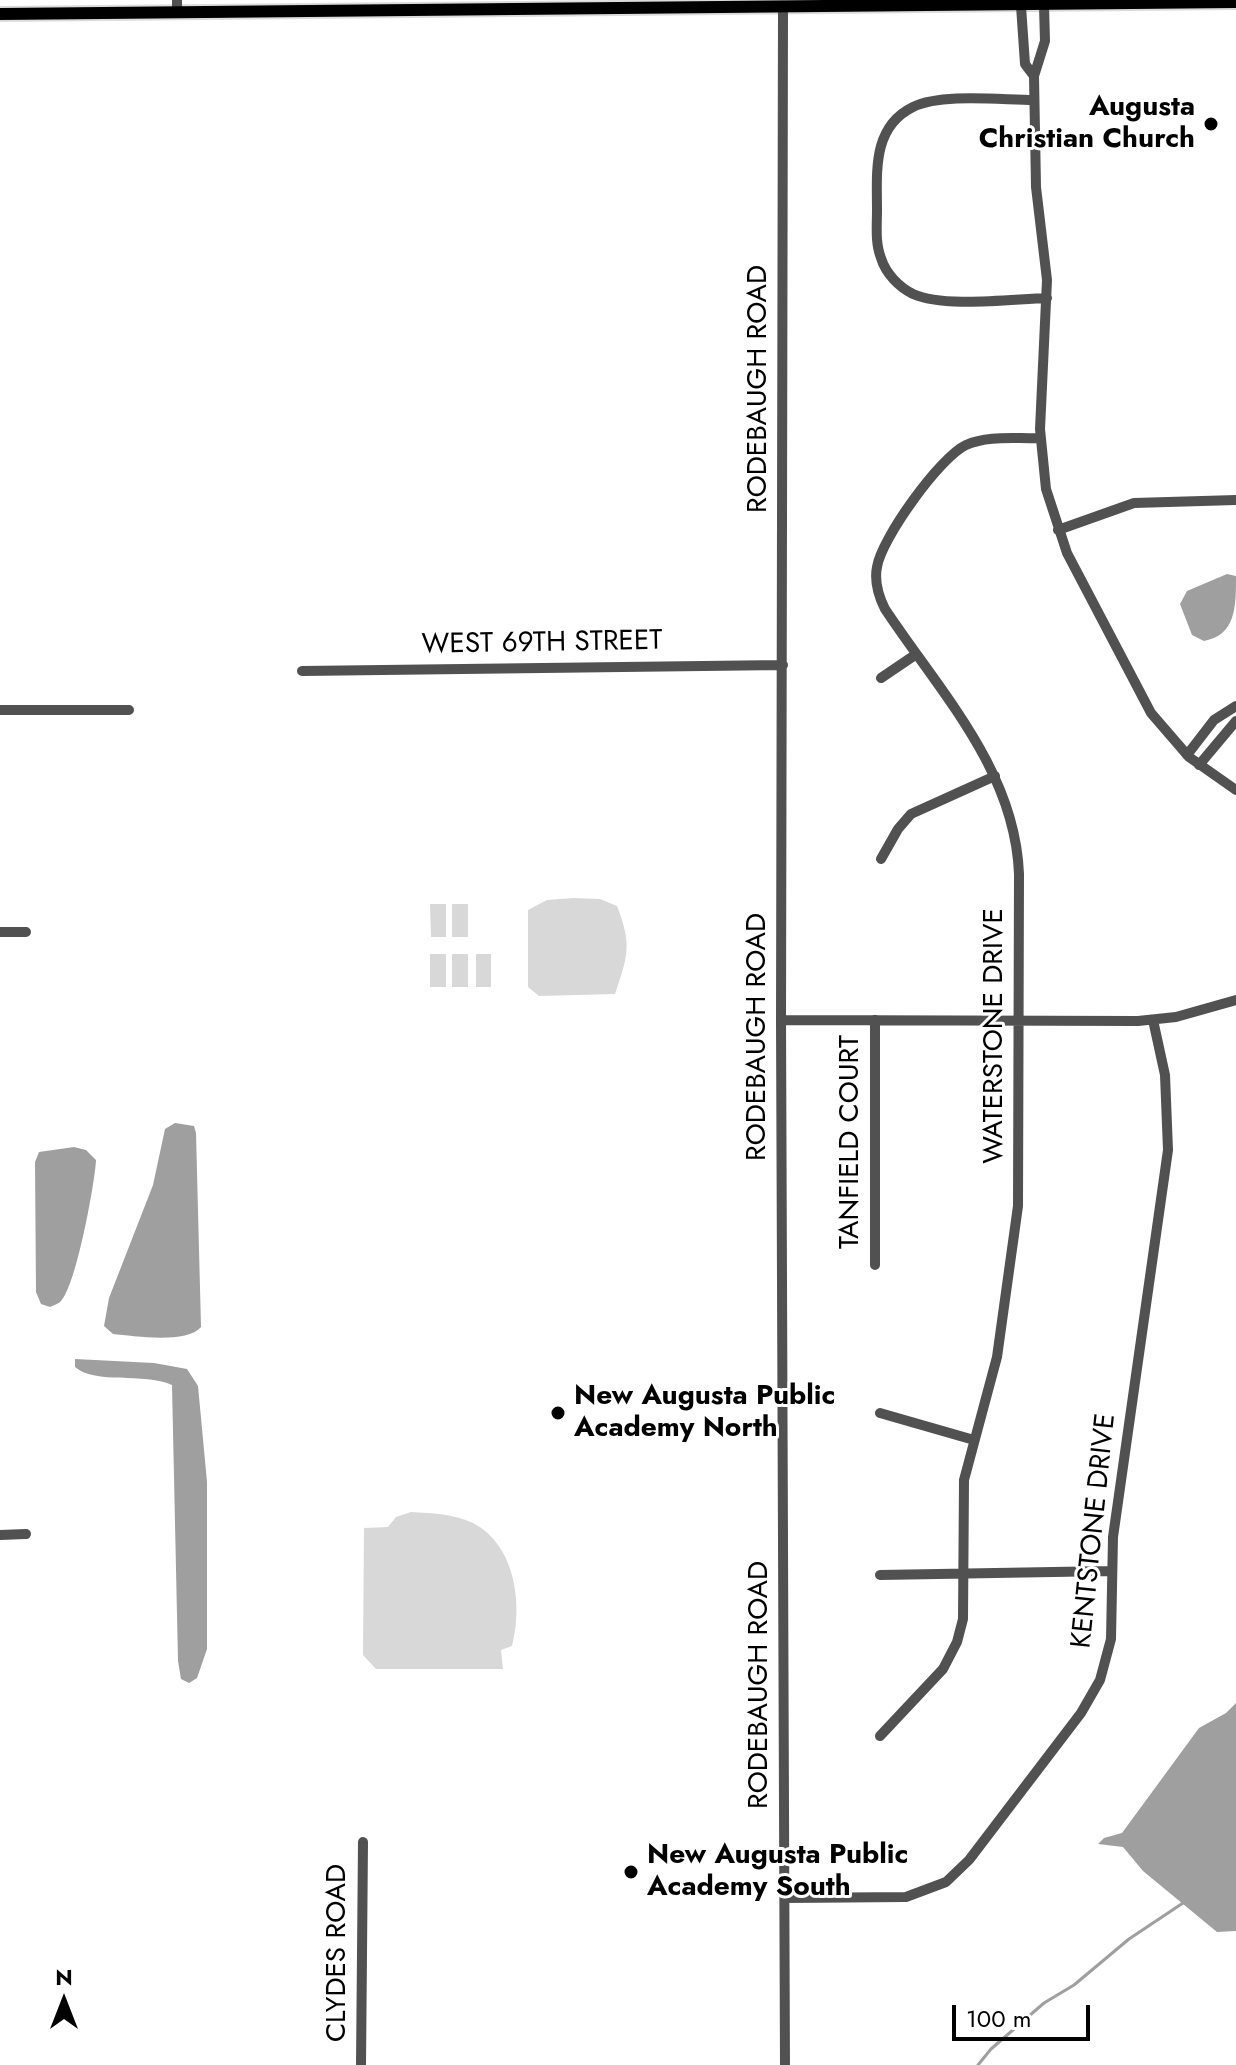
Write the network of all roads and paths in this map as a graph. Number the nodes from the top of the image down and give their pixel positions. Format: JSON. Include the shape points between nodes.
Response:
{"nodes":[{"id":1,"x":1117,"y":2,"type":"edge"},
{"id":2,"x":1236,"y":2,"type":"edge"},
{"id":3,"x":496,"y":5,"type":"edge"},
{"id":4,"x":177,"y":6,"type":"edge"},
{"id":5,"x":1021,"y":6,"type":"junction"},
{"id":6,"x":1044,"y":6,"type":"junction"},
{"id":7,"x":783,"y":9,"type":"junction"},
{"id":8,"x":0,"y":14,"type":"edge"},
{"id":9,"x":1034,"y":76,"type":"junction"},
{"id":10,"x":1034,"y":100,"type":"junction"},
{"id":11,"x":1047,"y":298,"type":"junction"},
{"id":12,"x":1040,"y":438,"type":"junction"},
{"id":13,"x":1236,"y":500,"type":"edge"},
{"id":14,"x":1058,"y":530,"type":"junction"},
{"id":15,"x":915,"y":655,"type":"junction"},
{"id":16,"x":783,"y":665,"type":"junction"},
{"id":17,"x":302,"y":671,"type":"dead end"},
{"id":18,"x":881,"y":678,"type":"dead end"},
{"id":19,"x":1236,"y":706,"type":"edge"},
{"id":20,"x":0,"y":710,"type":"edge"},
{"id":21,"x":129,"y":710,"type":"dead end"},
{"id":22,"x":1236,"y":721,"type":"edge"},
{"id":23,"x":1187,"y":755,"type":"junction"},
{"id":24,"x":1199,"y":765,"type":"junction"},
{"id":25,"x":995,"y":776,"type":"junction"},
{"id":26,"x":1236,"y":790,"type":"edge"},
{"id":27,"x":881,"y":859,"type":"dead end"},
{"id":28,"x":0,"y":932,"type":"edge"},
{"id":29,"x":26,"y":932,"type":"dead end"},
{"id":30,"x":1236,"y":1000,"type":"edge"},
{"id":31,"x":781,"y":1020,"type":"junction"},
{"id":32,"x":875,"y":1020,"type":"junction"},
{"id":33,"x":1153,"y":1020,"type":"junction"},
{"id":34,"x":1019,"y":1021,"type":"junction"},
{"id":35,"x":875,"y":1265,"type":"dead end"},
{"id":36,"x":880,"y":1413,"type":"dead end"},
{"id":37,"x":974,"y":1440,"type":"junction"},
{"id":38,"x":26,"y":1534,"type":"dead end"},
{"id":39,"x":0,"y":1535,"type":"edge"},
{"id":40,"x":1111,"y":1571,"type":"junction"},
{"id":41,"x":965,"y":1574,"type":"junction"},
{"id":42,"x":880,"y":1575,"type":"dead end"},
{"id":43,"x":880,"y":1736,"type":"dead end"},
{"id":44,"x":363,"y":1842,"type":"dead end"},
{"id":45,"x":785,"y":1898,"type":"junction"},
{"id":46,"x":361,"y":2065,"type":"edge"},
{"id":47,"x":785,"y":2065,"type":"edge"}],
"edges":[{"from":1,"to":2,"type":"main road"},
{"from":1,"to":6,"type":"main road"},
{"from":3,"to":4,"type":"main road"},
{"from":3,"to":7,"type":"main road"},
{"from":4,"to":8,"type":"main road"},
{"from":5,"to":6,"type":"main road"},
{"from":5,"to":7,"type":"main road"},
{"from":5,"to":9,"type":"street","via":[[1025,64]]},
{"from":6,"to":9,"type":"street","via":[[1045,41]]},
{"from":7,"to":16,"type":"street","name":"RODEBAUGH ROAD"},
{"from":9,"to":10,"type":"street"},
{"from":10,"to":11,"type":"street"},
{"from":10,"to":11,"type":"street","via":[[932,101],[902,113],[878,151],[877,240],[891,276],[920,296]]},
{"from":11,"to":12,"type":"street"},
{"from":12,"to":14,"type":"street"},
{"from":12,"to":15,"type":"street","name":"WATERSTONE DRIVE","via":[[988,439],[955,451],[884,546],[876,570],[878,593]]},
{"from":13,"to":14,"type":"street","via":[[1134,503]]},
{"from":14,"to":23,"type":"street","via":[[1147,705]]},
{"from":15,"to":18,"type":"street"},
{"from":15,"to":25,"type":"street","name":"WATERSTONE DRIVE"},
{"from":16,"to":17,"type":"street","name":"WEST 69TH STREET"},
{"from":16,"to":31,"type":"street","name":"RODEBAUGH ROAD"},
{"from":19,"to":23,"type":"street","via":[[1214,720]]},
{"from":20,"to":21,"type":"street"},
{"from":22,"to":24,"type":"street"},
{"from":23,"to":24,"type":"street"},
{"from":24,"to":26,"type":"street"},
{"from":25,"to":27,"type":"street","via":[[911,814]]},
{"from":25,"to":34,"type":"street","name":"WATERSTONE DRIVE","via":[[1018,858]]},
{"from":28,"to":29,"type":"street"},
{"from":30,"to":33,"type":"street"},
{"from":31,"to":32,"type":"street"},
{"from":31,"to":45,"type":"street","name":"RODEBAUGH ROAD"},
{"from":32,"to":34,"type":"street"},
{"from":32,"to":35,"type":"street","name":"TANFIELD COURT"},
{"from":33,"to":34,"type":"street"},
{"from":33,"to":40,"type":"street","name":"KENTSTONE DRIVE","via":[[1165,1075],[1168,1150]]},
{"from":34,"to":37,"type":"street","name":"WATERSTONE DRIVE","via":[[1018,1206],[997,1357]]},
{"from":36,"to":37,"type":"street"},
{"from":37,"to":41,"type":"street","name":"WATERSTONE DRIVE","via":[[964,1485]]},
{"from":38,"to":39,"type":"street"},
{"from":40,"to":41,"type":"street"},
{"from":40,"to":45,"type":"street","name":"KENTSTONE DRIVE","via":[[1110,1645],[1094,1693],[962,1868],[936,1887],[906,1897]]},
{"from":41,"to":42,"type":"street"},
{"from":41,"to":43,"type":"street","name":"WATERSTONE DRIVE","via":[[962,1623],[951,1656]]},
{"from":44,"to":46,"type":"street","name":"CLYDES ROAD"},
{"from":45,"to":47,"type":"street","name":"RODEBAUGH ROAD"}]}
